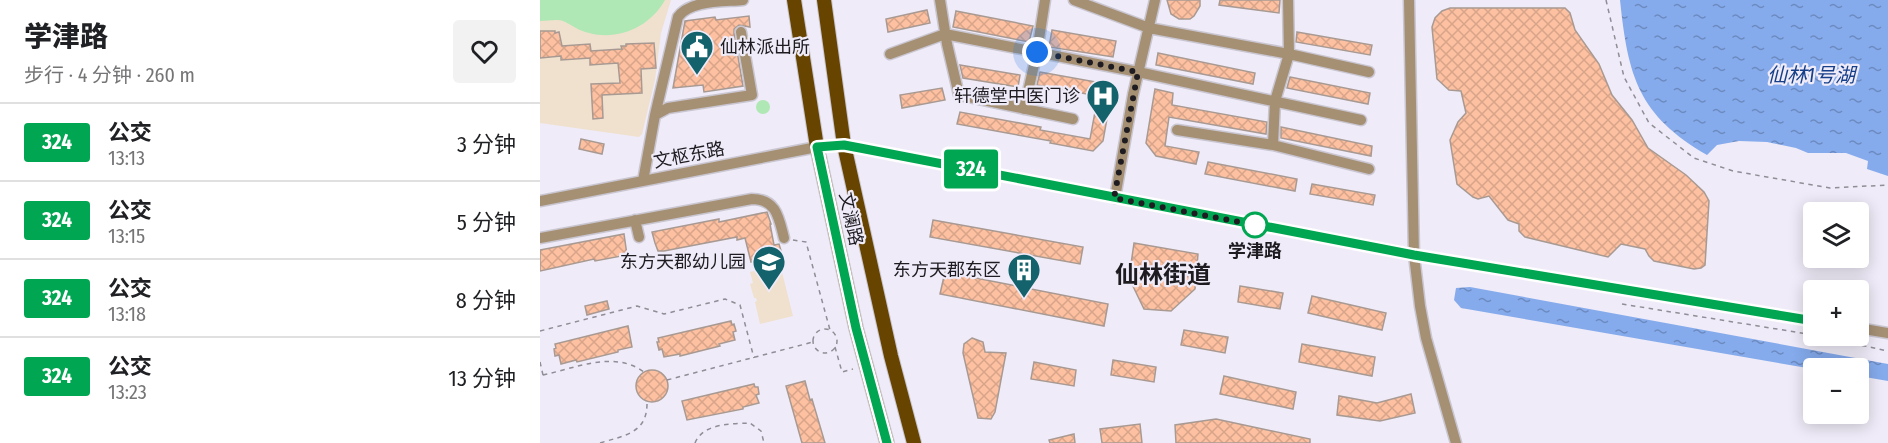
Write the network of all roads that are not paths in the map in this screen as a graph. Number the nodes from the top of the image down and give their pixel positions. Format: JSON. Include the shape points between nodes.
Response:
{"nodes":[{"id":1,"x":743,"y":0,"type":"edge"},
{"id":2,"x":794,"y":0,"type":"edge"},
{"id":3,"x":824,"y":0,"type":"edge"},
{"id":4,"x":940,"y":0,"type":"edge"},
{"id":5,"x":1045,"y":0,"type":"edge"},
{"id":6,"x":1155,"y":0,"type":"edge"},
{"id":7,"x":1288,"y":0,"type":"edge"},
{"id":8,"x":1409,"y":0,"type":"edge"},
{"id":9,"x":1077,"y":1,"type":"edge"},
{"id":10,"x":1149,"y":28,"type":"junction"},
{"id":11,"x":741,"y":32,"type":"dead end"},
{"id":12,"x":945,"y":34,"type":"junction"},
{"id":13,"x":1037,"y":52,"type":"junction"},
{"id":14,"x":890,"y":54,"type":"dead end"},
{"id":15,"x":1289,"y":54,"type":"junction"},
{"id":16,"x":1138,"y":72,"type":"junction"},
{"id":17,"x":1369,"y":72,"type":"dead end"},
{"id":18,"x":1275,"y":101,"type":"junction"},
{"id":19,"x":1024,"y":109,"type":"junction"},
{"id":20,"x":655,"y":115,"type":"junction"},
{"id":21,"x":1073,"y":120,"type":"dead end"},
{"id":22,"x":1361,"y":120,"type":"dead end"},
{"id":23,"x":1177,"y":130,"type":"dead end"},
{"id":24,"x":844,"y":145,"type":"junction"},
{"id":25,"x":1273,"y":145,"type":"junction"},
{"id":26,"x":817,"y":147,"type":"junction"},
{"id":27,"x":1370,"y":169,"type":"dead end"},
{"id":28,"x":643,"y":181,"type":"junction"},
{"id":29,"x":1114,"y":198,"type":"junction"},
{"id":30,"x":540,"y":201,"type":"edge"},
{"id":31,"x":635,"y":220,"type":"junction"},
{"id":32,"x":639,"y":237,"type":"dead end"},
{"id":33,"x":540,"y":238,"type":"edge"},
{"id":34,"x":784,"y":238,"type":"road end"},
{"id":35,"x":1414,"y":255,"type":"junction"},
{"id":36,"x":1803,"y":319,"type":"edge"},
{"id":37,"x":1869,"y":330,"type":"edge"},
{"id":38,"x":1888,"y":333,"type":"edge"},
{"id":39,"x":887,"y":443,"type":"edge"},
{"id":40,"x":914,"y":443,"type":"edge"},
{"id":41,"x":1456,"y":443,"type":"edge"}],
"edges":[{"from":1,"to":20,"type":"street","via":[[693,6],[680,13]]},
{"from":2,"to":26,"type":"main road","name":"文澜路"},
{"from":3,"to":24,"type":"main road","name":"文澜路"},
{"from":4,"to":12,"type":"street"},
{"from":5,"to":13,"type":"street"},
{"from":6,"to":10,"type":"street"},
{"from":7,"to":15,"type":"street"},
{"from":8,"to":35,"type":"street"},
{"from":9,"to":10,"type":"street"},
{"from":10,"to":15,"type":"street"},
{"from":10,"to":16,"type":"street"},
{"from":11,"to":20,"type":"street","via":[[752,95],[668,108]]},
{"from":12,"to":13,"type":"street"},
{"from":12,"to":14,"type":"street"},
{"from":12,"to":19,"type":"street","via":[[959,95]]},
{"from":13,"to":16,"type":"street"},
{"from":13,"to":19,"type":"street"},
{"from":15,"to":17,"type":"street"},
{"from":15,"to":18,"type":"street"},
{"from":16,"to":18,"type":"street"},
{"from":16,"to":29,"type":"street"},
{"from":18,"to":22,"type":"street"},
{"from":18,"to":25,"type":"street"},
{"from":19,"to":21,"type":"street"},
{"from":20,"to":28,"type":"street"},
{"from":23,"to":25,"type":"street"},
{"from":24,"to":26,"type":"street","name":"文枢东路"},
{"from":24,"to":29,"type":"street","name":"文枢东路"},
{"from":24,"to":40,"type":"main road","name":"文澜路"},
{"from":25,"to":27,"type":"street"},
{"from":26,"to":28,"type":"street","name":"文枢东路"},
{"from":26,"to":39,"type":"main road","name":"文澜路"},
{"from":28,"to":30,"type":"street","name":"文枢东路"},
{"from":29,"to":35,"type":"street","name":"文枢东路"},
{"from":31,"to":32,"type":"street"},
{"from":31,"to":33,"type":"street"},
{"from":31,"to":34,"type":"street","via":[[758,199],[776,209]]},
{"from":35,"to":36,"type":"street","name":"文枢东路"},
{"from":35,"to":41,"type":"street","via":[[1426,338]]},
{"from":37,"to":38,"type":"street"}]}
